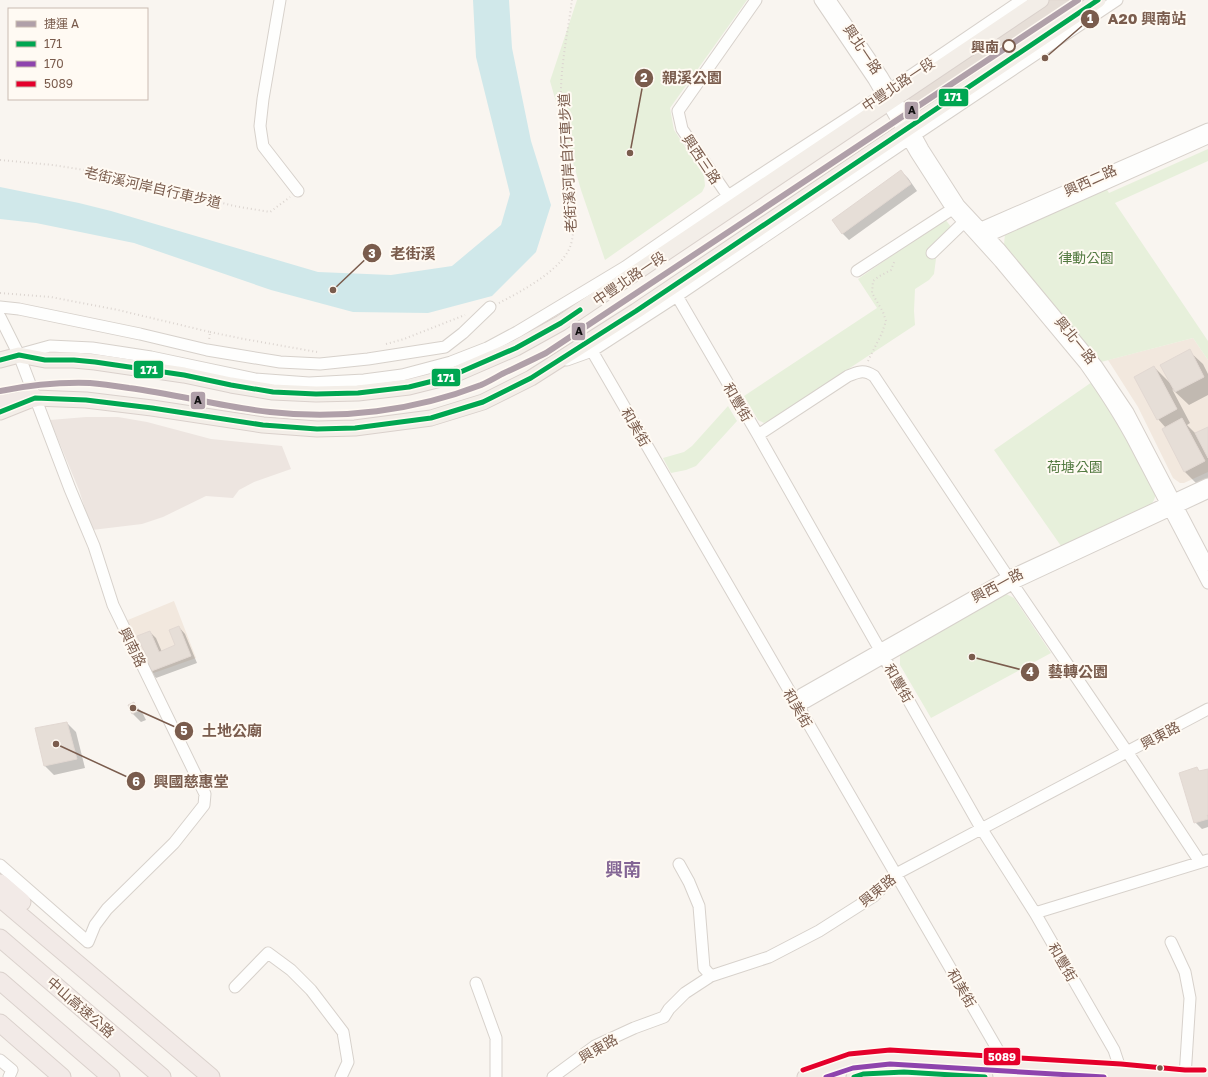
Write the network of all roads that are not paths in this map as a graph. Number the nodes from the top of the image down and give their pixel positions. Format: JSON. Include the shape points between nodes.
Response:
{"nodes":[{"id":1,"x":280,"y":0,"type":"edge"},
{"id":2,"x":756,"y":0,"type":"edge"},
{"id":3,"x":820,"y":0,"type":"edge"},
{"id":4,"x":830,"y":0,"type":"edge"},
{"id":5,"x":1022,"y":0,"type":"edge"},
{"id":6,"x":1041,"y":0,"type":"edge"},
{"id":7,"x":1098,"y":0,"type":"edge"},
{"id":8,"x":1117,"y":0,"type":"edge"},
{"id":9,"x":889,"y":96,"type":"junction"},
{"id":10,"x":1208,"y":129,"type":"edge"},
{"id":11,"x":909,"y":133,"type":"junction"},
{"id":12,"x":1208,"y":138,"type":"edge"},
{"id":13,"x":298,"y":191,"type":"road end"},
{"id":14,"x":728,"y":196,"type":"junction"},
{"id":15,"x":955,"y":207,"type":"junction"},
{"id":16,"x":964,"y":222,"type":"junction"},
{"id":17,"x":982,"y":233,"type":"junction"},
{"id":18,"x":932,"y":253,"type":"dead end"},
{"id":19,"x":857,"y":271,"type":"dead end"},
{"id":20,"x":677,"y":296,"type":"junction"},
{"id":21,"x":0,"y":307,"type":"edge"},
{"id":22,"x":490,"y":307,"type":"road end"},
{"id":23,"x":0,"y":317,"type":"edge"},
{"id":24,"x":592,"y":351,"type":"junction"},
{"id":25,"x":19,"y":355,"type":"junction"},
{"id":26,"x":0,"y":360,"type":"edge"},
{"id":27,"x":551,"y":366,"type":"junction"},
{"id":28,"x":35,"y":398,"type":"junction"},
{"id":29,"x":0,"y":404,"type":"edge"},
{"id":30,"x":0,"y":412,"type":"edge"},
{"id":31,"x":758,"y":435,"type":"junction"},
{"id":32,"x":1208,"y":484,"type":"edge"},
{"id":33,"x":1208,"y":493,"type":"edge"},
{"id":34,"x":1172,"y":505,"type":"junction"},
{"id":35,"x":1208,"y":565,"type":"edge"},
{"id":36,"x":1010,"y":581,"type":"junction"},
{"id":37,"x":1208,"y":583,"type":"edge"},
{"id":38,"x":882,"y":654,"type":"junction"},
{"id":39,"x":795,"y":702,"type":"junction"},
{"id":40,"x":1208,"y":709,"type":"edge"},
{"id":41,"x":1128,"y":752,"type":"junction"},
{"id":42,"x":981,"y":828,"type":"junction"},
{"id":43,"x":1204,"y":861,"type":"edge"},
{"id":44,"x":678,"y":864,"type":"dead end"},
{"id":45,"x":0,"y":865,"type":"edge"},
{"id":46,"x":896,"y":874,"type":"junction"},
{"id":47,"x":0,"y":883,"type":"edge"},
{"id":48,"x":0,"y":898,"type":"edge"},
{"id":49,"x":1035,"y":914,"type":"junction"},
{"id":50,"x":0,"y":938,"type":"edge"},
{"id":51,"x":1170,"y":942,"type":"dead end"},
{"id":52,"x":711,"y":976,"type":"junction"},
{"id":53,"x":0,"y":981,"type":"edge"},
{"id":54,"x":476,"y":983,"type":"dead end"},
{"id":55,"x":235,"y":986,"type":"dead end"},
{"id":56,"x":0,"y":1023,"type":"edge"},
{"id":57,"x":161,"y":1034,"type":"junction"},
{"id":58,"x":0,"y":1060,"type":"edge"},
{"id":59,"x":1006,"y":1064,"type":"junction"},
{"id":60,"x":1121,"y":1071,"type":"junction"},
{"id":61,"x":10,"y":1074,"type":"edge"},
{"id":62,"x":62,"y":1077,"type":"edge"},
{"id":63,"x":111,"y":1077,"type":"edge"},
{"id":64,"x":162,"y":1077,"type":"edge"},
{"id":65,"x":211,"y":1077,"type":"edge"},
{"id":66,"x":341,"y":1077,"type":"edge"},
{"id":67,"x":496,"y":1077,"type":"edge"},
{"id":68,"x":553,"y":1077,"type":"edge"},
{"id":69,"x":805,"y":1077,"type":"edge"},
{"id":70,"x":854,"y":1077,"type":"edge"},
{"id":71,"x":985,"y":1077,"type":"edge"},
{"id":72,"x":1185,"y":1077,"type":"edge"},
{"id":73,"x":1204,"y":1077,"type":"edge"}],
"edges":[{"from":1,"to":13,"type":"street","via":[[262,99],[260,126],[263,146]]},
{"from":2,"to":14,"type":"street","name":"興西三路","via":[[678,111],[682,129]]},
{"from":3,"to":9,"type":"street","via":[[874,80]]},
{"from":4,"to":9,"type":"street","name":"興北一路"},
{"from":5,"to":9,"type":"street","name":"中豐北路一段"},
{"from":6,"to":9,"type":"main road","name":"中豐北路一段"},
{"from":7,"to":11,"type":"main road"},
{"from":8,"to":11,"type":"street"},
{"from":9,"to":11,"type":"street","name":"興北一路"},
{"from":9,"to":14,"type":"street","name":"中豐北路一段","via":[[857,112]]},
{"from":9,"to":25,"type":"main road","name":"中豐北路一段","via":[[562,323],[516,348],[449,377],[409,387],[358,393],[273,392],[95,362],[45,360]]},
{"from":10,"to":17,"type":"street","name":"興西二路"},
{"from":11,"to":15,"type":"street","name":"興北一路"},
{"from":11,"to":20,"type":"street"},
{"from":11,"to":27,"type":"main road"},
{"from":12,"to":17,"type":"street"},
{"from":14,"to":25,"type":"street","name":"中豐北路一段","via":[[625,267],[517,332],[487,348],[451,362],[402,375],[309,383],[255,380],[151,357],[92,348],[50,346]]},
{"from":15,"to":16,"type":"street"},
{"from":15,"to":17,"type":"street","name":"興北一路"},
{"from":15,"to":19,"type":"street"},
{"from":16,"to":17,"type":"street"},
{"from":16,"to":18,"type":"street"},
{"from":17,"to":34,"type":"street","name":"興北一路","via":[[1005,254],[1097,366],[1128,412]]},
{"from":20,"to":24,"type":"street"},
{"from":20,"to":31,"type":"street","name":"和豐街"},
{"from":21,"to":22,"type":"street","via":[[26,310],[207,350],[280,362],[320,364],[445,347]]},
{"from":23,"to":25,"type":"street","name":"興南路"},
{"from":24,"to":27,"type":"street"},
{"from":24,"to":39,"type":"street","name":"和美街"},
{"from":25,"to":26,"type":"main road","name":"中豐北路一段"},
{"from":25,"to":28,"type":"street","name":"興南路"},
{"from":27,"to":28,"type":"main road","via":[[483,402],[431,418],[355,428],[317,429],[264,425],[86,400]]},
{"from":28,"to":29,"type":"highway"},
{"from":28,"to":30,"type":"main road"},
{"from":28,"to":45,"type":"street","name":"興南路","via":[[94,546],[113,606],[204,794],[204,805],[174,843],[106,909],[88,942]]},
{"from":31,"to":36,"type":"street","via":[[848,376],[860,371],[874,376]]},
{"from":31,"to":38,"type":"street","name":"和豐街"},
{"from":32,"to":34,"type":"street","name":"興西一路"},
{"from":33,"to":34,"type":"street"},
{"from":34,"to":35,"type":"street","name":"興北一路"},
{"from":34,"to":36,"type":"street","name":"興西一路"},
{"from":34,"to":37,"type":"street"},
{"from":36,"to":38,"type":"street","name":"興西一路"},
{"from":36,"to":41,"type":"street"},
{"from":38,"to":39,"type":"street","name":"興西一路","via":[[802,694]]},
{"from":38,"to":42,"type":"street","name":"和豐街"},
{"from":39,"to":46,"type":"street","name":"和美街"},
{"from":40,"to":41,"type":"street","name":"興東路"},
{"from":41,"to":42,"type":"street","name":"興東路"},
{"from":41,"to":43,"type":"street"},
{"from":42,"to":46,"type":"street","name":"興東路"},
{"from":42,"to":49,"type":"street","name":"和豐街"},
{"from":43,"to":49,"type":"street"},
{"from":44,"to":52,"type":"street","via":[[699,906],[704,968]]},
{"from":46,"to":52,"type":"street","name":"興東路","via":[[874,896],[819,931],[769,957]]},
{"from":46,"to":59,"type":"street","name":"和美街"},
{"from":47,"to":57,"type":"highway","via":[[95,967]]},
{"from":48,"to":57,"type":"highway"},
{"from":49,"to":60,"type":"street","name":"和豐街","via":[[1114,1050]]},
{"from":50,"to":64,"type":"highway","name":"中山高速公路"},
{"from":51,"to":72,"type":"street","via":[[1185,972],[1190,998]]},
{"from":52,"to":68,"type":"street","name":"興東路","via":[[685,993],[664,1017],[595,1046]]},
{"from":53,"to":63,"type":"highway"},
{"from":54,"to":67,"type":"street","via":[[496,1038]]},
{"from":55,"to":66,"type":"street","via":[[268,953],[291,970],[311,990],[343,1032],[348,1062]]},
{"from":56,"to":62,"type":"highway"},
{"from":57,"to":65,"type":"highway"},
{"from":58,"to":61,"type":"street"},
{"from":59,"to":60,"type":"main road"},
{"from":59,"to":69,"type":"main road","via":[[890,1057],[851,1061]]},
{"from":60,"to":72,"type":"main road"},
{"from":70,"to":71,"type":"main road","via":[[863,1074],[904,1072]]},
{"from":72,"to":73,"type":"main road"}]}
